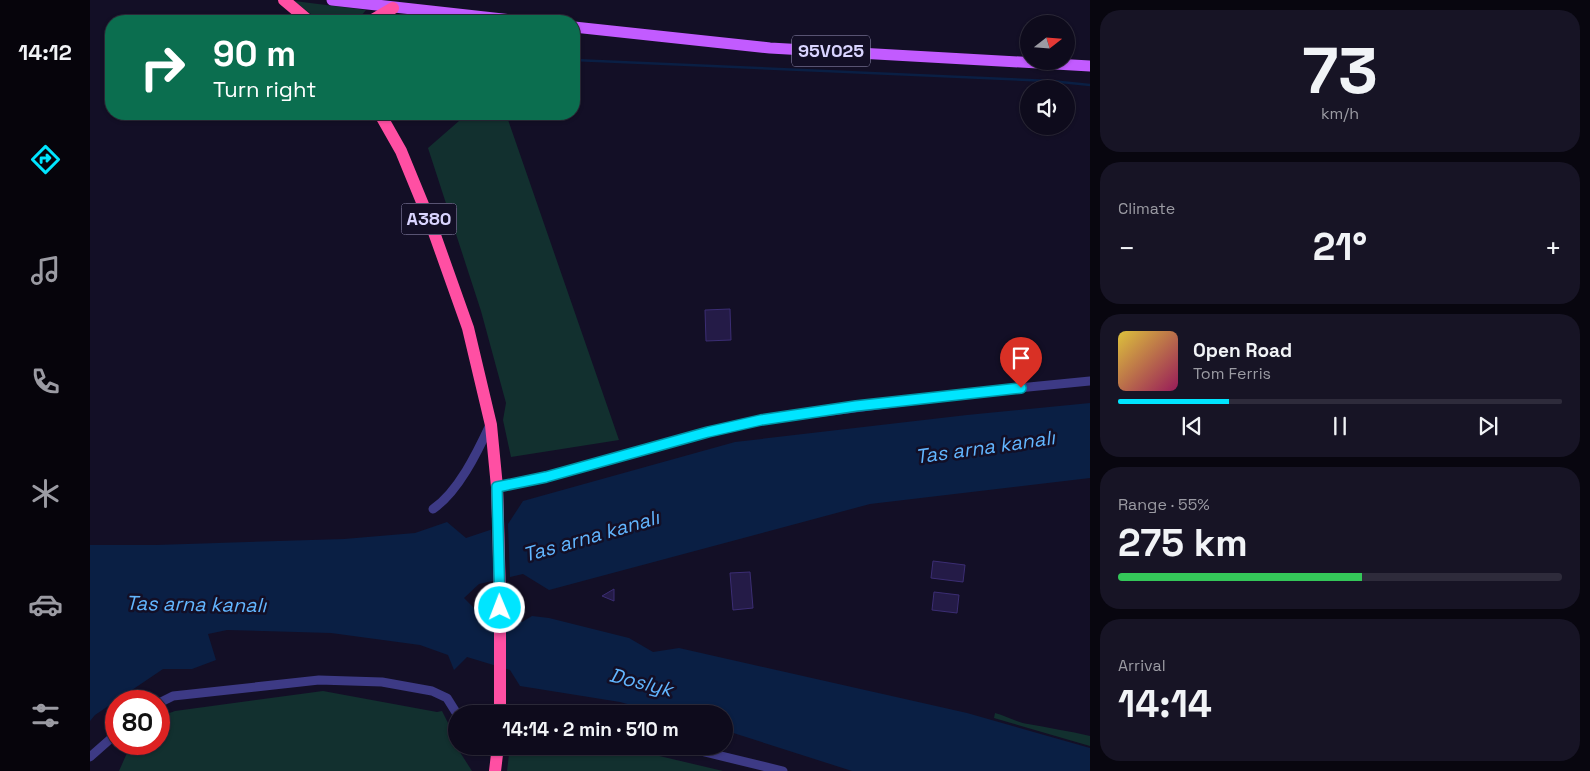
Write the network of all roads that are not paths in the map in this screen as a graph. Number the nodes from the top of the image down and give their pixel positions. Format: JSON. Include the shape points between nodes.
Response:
{"nodes":[{"id":1,"x":284,"y":0,"type":"edge"},
{"id":2,"x":332,"y":0,"type":"edge"},
{"id":3,"x":393,"y":8,"type":"junction"},
{"id":4,"x":303,"y":15,"type":"edge"},
{"id":5,"x":381,"y":15,"type":"edge"},
{"id":6,"x":461,"y":15,"type":"edge"},
{"id":7,"x":580,"y":28,"type":"edge"},
{"id":8,"x":1090,"y":66,"type":"edge"},
{"id":9,"x":383,"y":120,"type":"edge"},
{"id":10,"x":1090,"y":381,"type":"edge"},
{"id":11,"x":490,"y":425,"type":"junction"},
{"id":12,"x":497,"y":487,"type":"junction"},
{"id":13,"x":433,"y":509,"type":"dead end"},
{"id":14,"x":170,"y":698,"type":"edge"},
{"id":15,"x":451,"y":705,"type":"edge"},
{"id":16,"x":500,"y":705,"type":"edge"},
{"id":17,"x":105,"y":744,"type":"edge"},
{"id":18,"x":497,"y":755,"type":"edge"},
{"id":19,"x":717,"y":755,"type":"edge"},
{"id":20,"x":90,"y":757,"type":"edge"},
{"id":21,"x":495,"y":771,"type":"edge"},
{"id":22,"x":783,"y":771,"type":"edge"}],
"edges":[{"from":1,"to":4,"type":"highway"},
{"from":2,"to":3,"type":"main road"},
{"from":3,"to":5,"type":"highway"},
{"from":3,"to":6,"type":"main road"},
{"from":7,"to":8,"type":"main road","number":"95V025","via":[[770,48]]},
{"from":9,"to":11,"type":"highway","number":"A380","via":[[401,151],[431,224],[468,328]]},
{"from":10,"to":12,"type":"lane","via":[[761,420]]},
{"from":11,"to":12,"type":"highway","number":"A380"},
{"from":11,"to":13,"type":"lane","via":[[475,457],[443,502]]},
{"from":12,"to":16,"type":"highway","number":"A380"},
{"from":14,"to":15,"type":"lane","via":[[318,680],[382,682],[432,691],[446,698]]},
{"from":17,"to":20,"type":"lane"},
{"from":18,"to":21,"type":"highway"},
{"from":19,"to":22,"type":"lane"}]}
